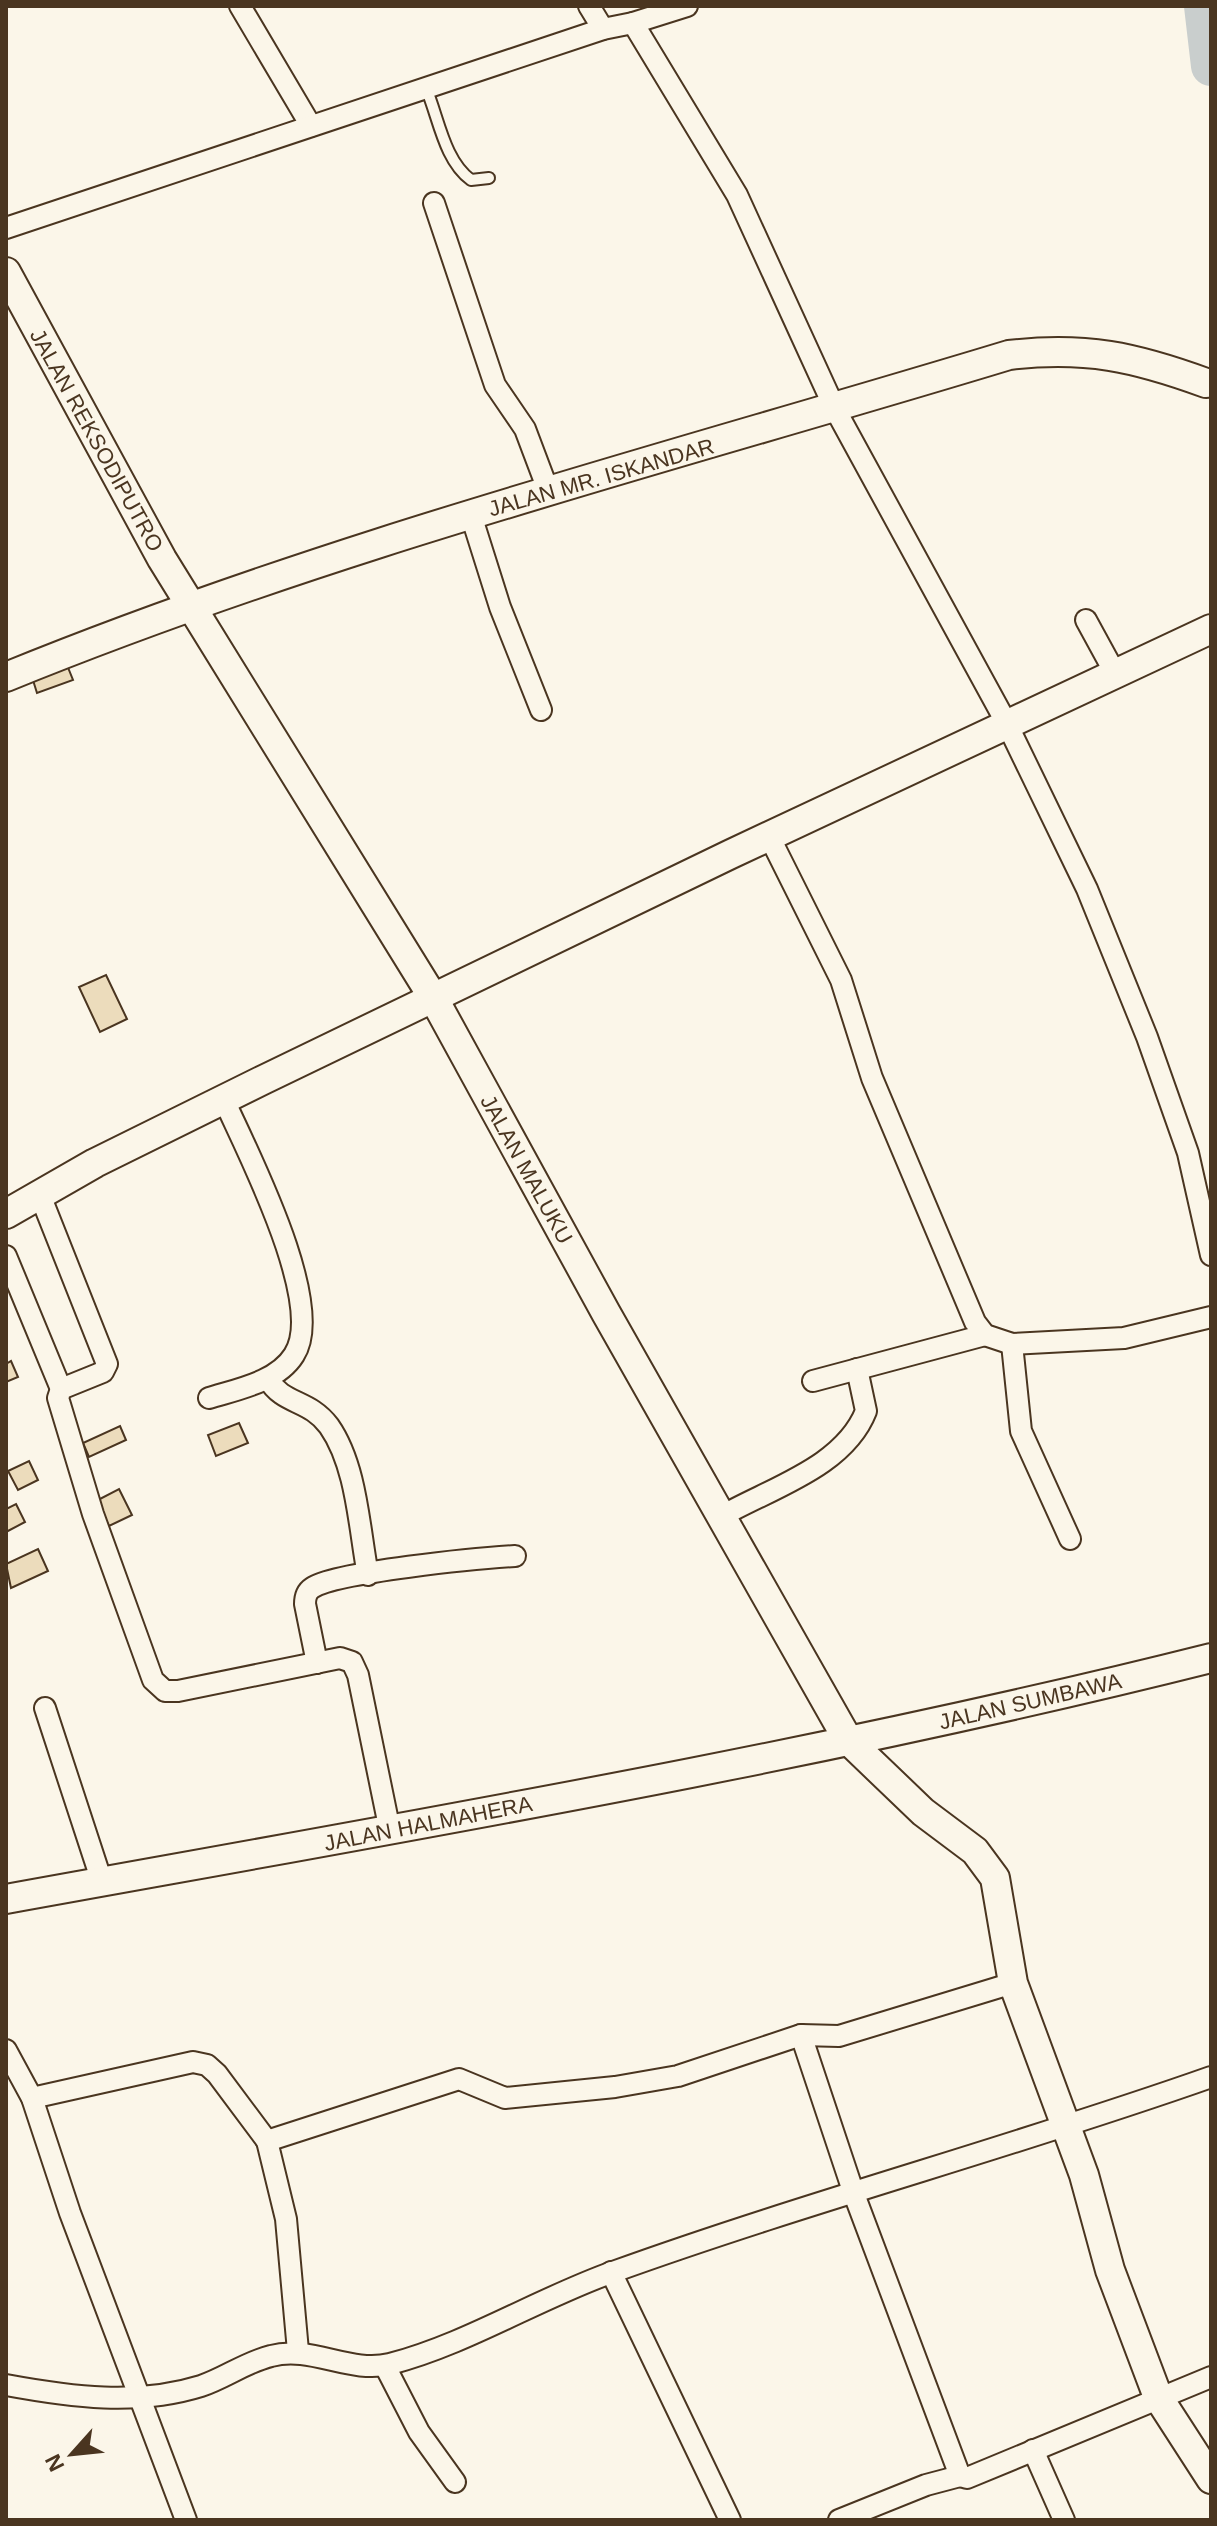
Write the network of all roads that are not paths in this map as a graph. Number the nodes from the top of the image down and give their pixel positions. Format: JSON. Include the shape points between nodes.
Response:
{"nodes":[{"id":1,"x":240,"y":6,"type":"edge"},
{"id":2,"x":589,"y":6,"type":"edge"},
{"id":3,"x":687,"y":6,"type":"edge"},
{"id":4,"x":633,"y":23,"type":"junction"},
{"id":5,"x":603,"y":29,"type":"junction"},
{"id":6,"x":426,"y":88,"type":"junction"},
{"id":7,"x":311,"y":126,"type":"junction"},
{"id":8,"x":489,"y":178,"type":"dead end"},
{"id":9,"x":434,"y":203,"type":"dead end"},
{"id":10,"x":6,"y":228,"type":"edge"},
{"id":11,"x":6,"y":272,"type":"edge"},
{"id":12,"x":1209,"y":387,"type":"edge"},
{"id":13,"x":835,"y":409,"type":"junction"},
{"id":14,"x":548,"y":490,"type":"junction"},
{"id":15,"x":471,"y":515,"type":"junction"},
{"id":16,"x":194,"y":605,"type":"junction"},
{"id":17,"x":1086,"y":620,"type":"dead end"},
{"id":18,"x":1211,"y":629,"type":"edge"},
{"id":19,"x":1116,"y":675,"type":"junction"},
{"id":20,"x":6,"y":677,"type":"edge"},
{"id":21,"x":541,"y":710,"type":"dead end"},
{"id":22,"x":1007,"y":724,"type":"junction"},
{"id":23,"x":769,"y":836,"type":"junction"},
{"id":24,"x":434,"y":999,"type":"junction"},
{"id":25,"x":224,"y":1100,"type":"junction"},
{"id":26,"x":40,"y":1195,"type":"junction"},
{"id":27,"x":6,"y":1214,"type":"edge"},
{"id":28,"x":1211,"y":1255,"type":"edge"},
{"id":29,"x":6,"y":1256,"type":"edge"},
{"id":30,"x":1211,"y":1317,"type":"edge"},
{"id":31,"x":985,"y":1335,"type":"junction"},
{"id":32,"x":1012,"y":1344,"type":"junction"},
{"id":33,"x":857,"y":1369,"type":"junction"},
{"id":34,"x":268,"y":1379,"type":"junction"},
{"id":35,"x":813,"y":1381,"type":"dead end"},
{"id":36,"x":61,"y":1389,"type":"junction"},
{"id":37,"x":209,"y":1398,"type":"dead end"},
{"id":38,"x":722,"y":1516,"type":"junction"},
{"id":39,"x":1070,"y":1539,"type":"dead end"},
{"id":40,"x":515,"y":1556,"type":"dead end"},
{"id":41,"x":368,"y":1575,"type":"junction"},
{"id":42,"x":1211,"y":1658,"type":"edge"},
{"id":43,"x":317,"y":1663,"type":"junction"},
{"id":44,"x":45,"y":1708,"type":"dead end"},
{"id":45,"x":848,"y":1740,"type":"junction"},
{"id":46,"x":390,"y":1831,"type":"junction"},
{"id":47,"x":102,"y":1882,"type":"junction"},
{"id":48,"x":6,"y":1899,"type":"edge"},
{"id":49,"x":1013,"y":1983,"type":"junction"},
{"id":50,"x":801,"y":2035,"type":"junction"},
{"id":51,"x":6,"y":2050,"type":"edge"},
{"id":52,"x":1211,"y":2077,"type":"edge"},
{"id":53,"x":32,"y":2098,"type":"junction"},
{"id":54,"x":1064,"y":2127,"type":"junction"},
{"id":55,"x":267,"y":2141,"type":"junction"},
{"id":56,"x":854,"y":2194,"type":"junction"},
{"id":57,"x":611,"y":2272,"type":"junction"},
{"id":58,"x":298,"y":2351,"type":"junction"},
{"id":59,"x":385,"y":2366,"type":"junction"},
{"id":60,"x":1211,"y":2377,"type":"edge"},
{"id":61,"x":6,"y":2385,"type":"edge"},
{"id":62,"x":1158,"y":2397,"type":"junction"},
{"id":63,"x":142,"y":2398,"type":"junction"},
{"id":64,"x":1033,"y":2450,"type":"junction"},
{"id":65,"x":960,"y":2476,"type":"junction"},
{"id":66,"x":1211,"y":2479,"type":"edge"},
{"id":67,"x":455,"y":2482,"type":"dead end"},
{"id":68,"x":186,"y":2520,"type":"edge"},
{"id":69,"x":730,"y":2520,"type":"edge"},
{"id":70,"x":839,"y":2520,"type":"edge"},
{"id":71,"x":1064,"y":2520,"type":"edge"}],
"edges":[{"from":1,"to":7,"type":"street"},
{"from":2,"to":5,"type":"street"},
{"from":3,"to":4,"type":"street"},
{"from":4,"to":5,"type":"street"},
{"from":4,"to":13,"type":"street","via":[[737,195]]},
{"from":5,"to":6,"type":"street"},
{"from":6,"to":7,"type":"street"},
{"from":6,"to":8,"type":"lane","via":[[460,172],[471,180]]},
{"from":7,"to":10,"type":"street"},
{"from":9,"to":14,"type":"street","via":[[495,385],[525,429]]},
{"from":11,"to":16,"type":"main road","name":"JALAN REKSODIPUTRO","via":[[162,559]]},
{"from":12,"to":13,"type":"main road","name":"JALAN MR. ISKANDAR","via":[[1128,356],[1048,351],[1009,355]]},
{"from":13,"to":14,"type":"main road","name":"JALAN MR. ISKANDAR"},
{"from":13,"to":22,"type":"street"},
{"from":14,"to":15,"type":"main road","name":"JALAN MR. ISKANDAR"},
{"from":15,"to":16,"type":"main road","name":"JALAN MR. ISKANDAR"},
{"from":15,"to":21,"type":"street"},
{"from":16,"to":20,"type":"main road","name":"JALAN MR. ISKANDAR"},
{"from":16,"to":24,"type":"main road","name":"JALAN MALUKU"},
{"from":17,"to":19,"type":"street"},
{"from":18,"to":19,"type":"main road"},
{"from":19,"to":22,"type":"main road"},
{"from":22,"to":23,"type":"main road"},
{"from":22,"to":28,"type":"street","via":[[1087,889],[1147,1037],[1188,1153]]},
{"from":23,"to":24,"type":"main road"},
{"from":23,"to":31,"type":"street","via":[[841,980],[872,1078]]},
{"from":24,"to":25,"type":"main road"},
{"from":24,"to":38,"type":"main road","name":"JALAN MALUKU"},
{"from":25,"to":26,"type":"main road"},
{"from":25,"to":34,"type":"street","via":[[278,1221],[297,1281],[297,1350]]},
{"from":26,"to":27,"type":"main road"},
{"from":26,"to":36,"type":"street","via":[[107,1364],[103,1372]]},
{"from":29,"to":36,"type":"street"},
{"from":30,"to":32,"type":"street","via":[[1124,1338]]},
{"from":31,"to":32,"type":"street"},
{"from":31,"to":33,"type":"street"},
{"from":32,"to":39,"type":"street","via":[[1021,1431]]},
{"from":33,"to":35,"type":"street"},
{"from":33,"to":38,"type":"street","via":[[866,1411],[851,1436],[821,1464]]},
{"from":34,"to":37,"type":"street"},
{"from":34,"to":41,"type":"street","via":[[278,1394],[305,1402],[329,1426],[342,1452]]},
{"from":36,"to":43,"type":"street","via":[[58,1398],[93,1514],[159,1687],[178,1691]]},
{"from":38,"to":45,"type":"main road","name":"JALAN MALUKU"},
{"from":40,"to":41,"type":"street"},
{"from":41,"to":43,"type":"street","via":[[311,1588],[305,1596]]},
{"from":42,"to":45,"type":"main road","name":"JALAN SUMBAWA"},
{"from":43,"to":46,"type":"street","via":[[340,1658],[356,1668]]},
{"from":44,"to":47,"type":"street"},
{"from":45,"to":46,"type":"main road","name":"JALAN HALMAHERA"},
{"from":45,"to":49,"type":"main road","name":"JALAN MALUKU","via":[[989,1866]]},
{"from":46,"to":47,"type":"main road","name":"JALAN HALMAHERA"},
{"from":47,"to":48,"type":"main road","name":"JALAN HALMAHERA"},
{"from":49,"to":50,"type":"street","via":[[839,2036]]},
{"from":49,"to":54,"type":"main road","name":"JALAN MALUKU"},
{"from":50,"to":55,"type":"street","via":[[678,2076],[587,2090],[505,2098],[459,2079]]},
{"from":50,"to":56,"type":"street"},
{"from":51,"to":53,"type":"street"},
{"from":52,"to":54,"type":"street"},
{"from":53,"to":55,"type":"street","via":[[193,2062],[217,2074]]},
{"from":53,"to":63,"type":"street"},
{"from":54,"to":56,"type":"street"},
{"from":54,"to":62,"type":"main road","name":"JALAN MALUKU"},
{"from":55,"to":58,"type":"street","via":[[286,2219]]},
{"from":56,"to":57,"type":"street"},
{"from":56,"to":65,"type":"street"},
{"from":57,"to":59,"type":"street"},
{"from":57,"to":69,"type":"street"},
{"from":58,"to":59,"type":"street"},
{"from":58,"to":63,"type":"street","via":[[269,2356],[205,2384]]},
{"from":59,"to":67,"type":"street","via":[[419,2432]]},
{"from":60,"to":62,"type":"street"},
{"from":61,"to":63,"type":"street"},
{"from":62,"to":64,"type":"street"},
{"from":62,"to":66,"type":"main road","name":"JALAN MALUKU"},
{"from":63,"to":68,"type":"street"},
{"from":64,"to":65,"type":"street","via":[[967,2478]]},
{"from":64,"to":71,"type":"street"},
{"from":65,"to":70,"type":"street"}]}
